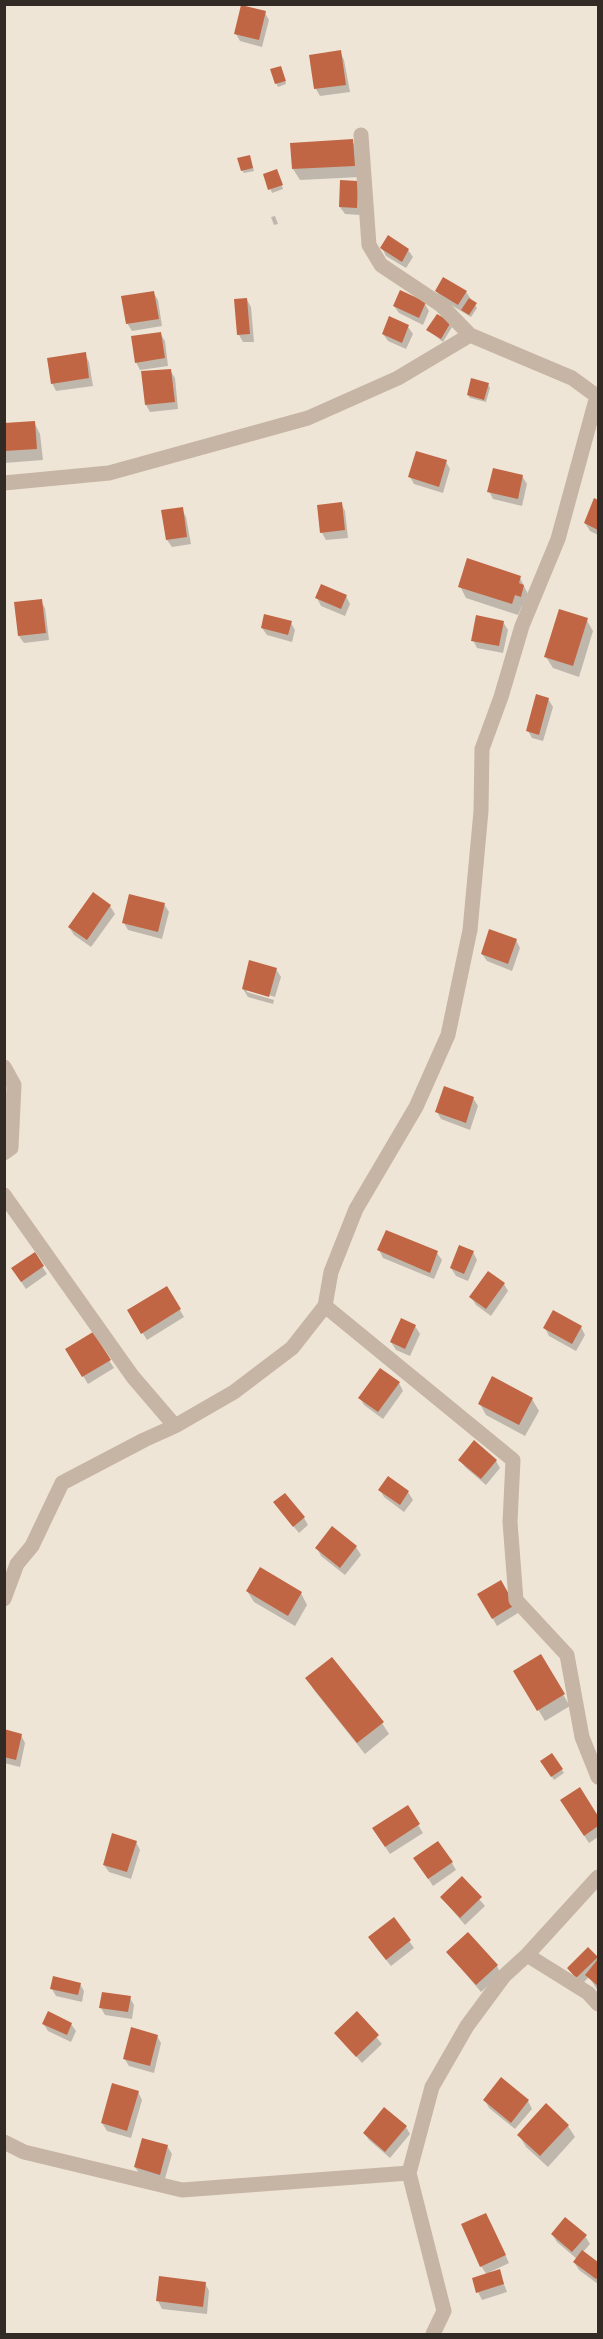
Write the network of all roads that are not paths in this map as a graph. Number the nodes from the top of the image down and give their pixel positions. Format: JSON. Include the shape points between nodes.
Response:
{"nodes":[{"id":1,"x":361,"y":135,"type":"dead end"},
{"id":2,"x":470,"y":335,"type":"junction"},
{"id":3,"x":598,"y":396,"type":"edge"},
{"id":4,"x":4,"y":483,"type":"edge"},
{"id":5,"x":4,"y":1066,"type":"edge"},
{"id":6,"x":4,"y":1153,"type":"edge"},
{"id":7,"x":4,"y":1195,"type":"edge"},
{"id":8,"x":326,"y":1306,"type":"junction"},
{"id":9,"x":175,"y":1426,"type":"junction"},
{"id":10,"x":4,"y":1599,"type":"edge"},
{"id":11,"x":598,"y":1777,"type":"edge"},
{"id":12,"x":598,"y":1877,"type":"edge"},
{"id":13,"x":528,"y":1955,"type":"junction"},
{"id":14,"x":598,"y":2004,"type":"edge"},
{"id":15,"x":4,"y":2142,"type":"edge"},
{"id":16,"x":409,"y":2173,"type":"junction"},
{"id":17,"x":434,"y":2334,"type":"edge"}],
"edges":[{"from":1,"to":2,"type":"street","via":[[369,246],[381,265],[441,305]]},
{"from":2,"to":3,"type":"street","via":[[572,378]]},
{"from":2,"to":4,"type":"street","via":[[398,378],[308,418],[109,473]]},
{"from":3,"to":8,"type":"street","via":[[558,539],[522,626],[482,749],[481,811],[470,930],[448,1035],[416,1107],[356,1209],[331,1272]]},
{"from":5,"to":6,"type":"street","via":[[14,1085],[12,1148]]},
{"from":7,"to":9,"type":"street","via":[[133,1377]]},
{"from":8,"to":9,"type":"street","via":[[292,1348],[234,1392]]},
{"from":8,"to":11,"type":"street","via":[[513,1460],[510,1522],[516,1600],[567,1655],[582,1737]]},
{"from":9,"to":10,"type":"street","via":[[62,1483],[32,1545],[17,1564]]},
{"from":12,"to":13,"type":"street"},
{"from":13,"to":14,"type":"street","via":[[588,1993]]},
{"from":13,"to":16,"type":"street","via":[[504,1976],[467,2026],[432,2087]]},
{"from":15,"to":16,"type":"street","via":[[24,2152],[182,2190]]},
{"from":16,"to":17,"type":"street","via":[[444,2311]]}]}
